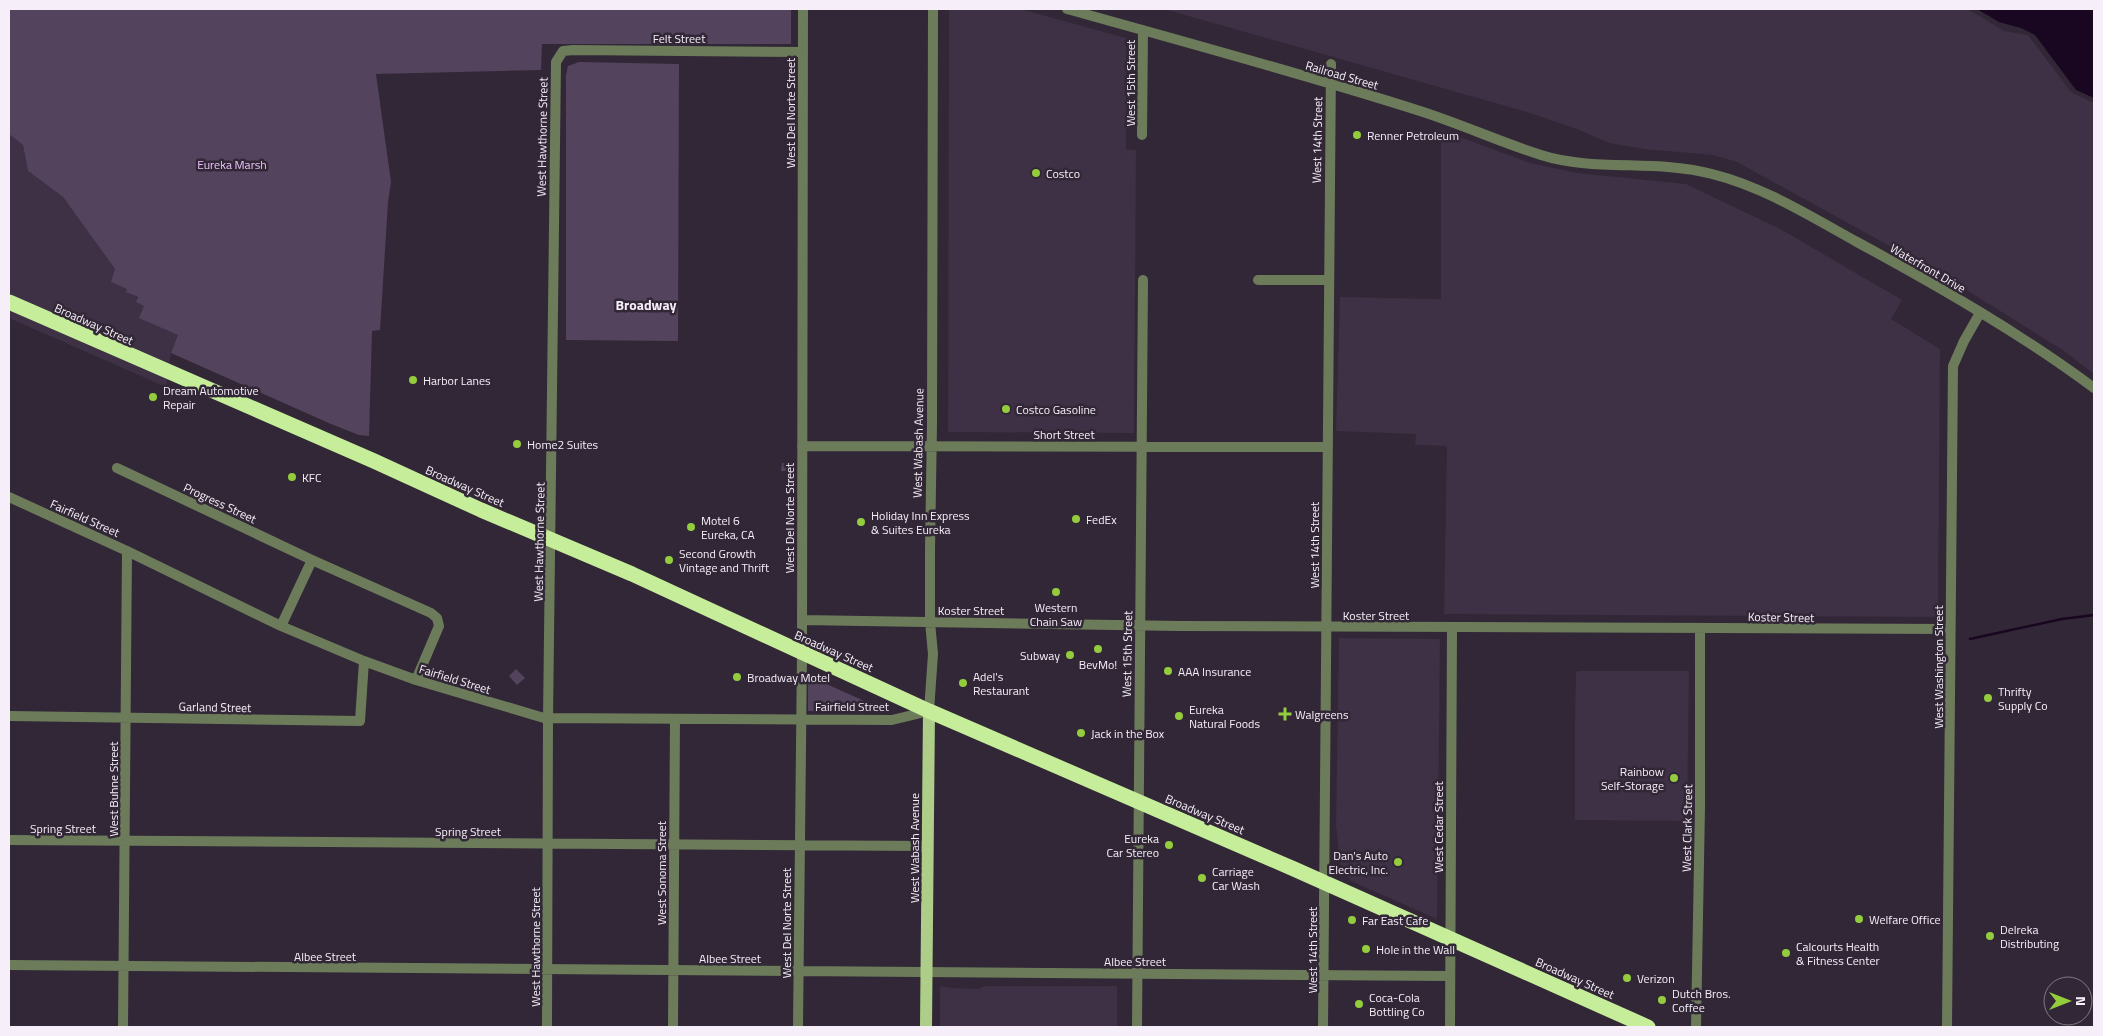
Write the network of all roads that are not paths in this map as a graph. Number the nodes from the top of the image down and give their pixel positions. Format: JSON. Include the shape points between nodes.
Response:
{"nodes":[{"id":1,"x":803,"y":9,"type":"edge"},
{"id":2,"x":933,"y":9,"type":"edge"},
{"id":3,"x":1067,"y":9,"type":"edge"},
{"id":4,"x":1142,"y":30,"type":"junction"},
{"id":5,"x":803,"y":52,"type":"junction"},
{"id":6,"x":558,"y":58,"type":"joint"},
{"id":7,"x":1332,"y":64,"type":"dead end"},
{"id":8,"x":1330,"y":85,"type":"junction"},
{"id":9,"x":1142,"y":135,"type":"dead end"},
{"id":10,"x":1742,"y":182,"type":"joint"},
{"id":11,"x":1143,"y":280,"type":"dead end"},
{"id":12,"x":1258,"y":280,"type":"dead end"},
{"id":13,"x":1328,"y":280,"type":"junction"},
{"id":14,"x":9,"y":302,"type":"edge"},
{"id":15,"x":1980,"y":313,"type":"junction"},
{"id":16,"x":2094,"y":388,"type":"edge"},
{"id":17,"x":802,"y":446,"type":"junction"},
{"id":18,"x":931,"y":447,"type":"junction"},
{"id":19,"x":1327,"y":447,"type":"junction"},
{"id":20,"x":1142,"y":448,"type":"junction"},
{"id":21,"x":117,"y":468,"type":"dead end"},
{"id":22,"x":9,"y":497,"type":"edge"},
{"id":23,"x":552,"y":541,"type":"junction"},
{"id":24,"x":127,"y":551,"type":"junction"},
{"id":25,"x":312,"y":560,"type":"junction"},
{"id":26,"x":802,"y":620,"type":"junction"},
{"id":27,"x":930,"y":622,"type":"junction"},
{"id":28,"x":1140,"y":624,"type":"junction"},
{"id":29,"x":281,"y":626,"type":"junction"},
{"id":30,"x":1327,"y":627,"type":"junction"},
{"id":31,"x":1452,"y":627,"type":"junction"},
{"id":32,"x":1700,"y":628,"type":"junction"},
{"id":33,"x":1950,"y":629,"type":"junction"},
{"id":34,"x":802,"y":653,"type":"junction"},
{"id":35,"x":364,"y":661,"type":"junction"},
{"id":36,"x":416,"y":680,"type":"junction"},
{"id":37,"x":930,"y":711,"type":"junction"},
{"id":38,"x":9,"y":716,"type":"edge"},
{"id":39,"x":125,"y":719,"type":"junction"},
{"id":40,"x":548,"y":719,"type":"junction"},
{"id":41,"x":675,"y":719,"type":"junction"},
{"id":42,"x":800,"y":719,"type":"junction"},
{"id":43,"x":1138,"y":802,"type":"junction"},
{"id":44,"x":9,"y":840,"type":"edge"},
{"id":45,"x":125,"y":841,"type":"junction"},
{"id":46,"x":548,"y":844,"type":"junction"},
{"id":47,"x":674,"y":844,"type":"junction"},
{"id":48,"x":799,"y":845,"type":"junction"},
{"id":49,"x":928,"y":846,"type":"junction"},
{"id":50,"x":1325,"y":883,"type":"junction"},
{"id":51,"x":1451,"y":940,"type":"junction"},
{"id":52,"x":9,"y":965,"type":"edge"},
{"id":53,"x":125,"y":966,"type":"junction"},
{"id":54,"x":548,"y":970,"type":"junction"},
{"id":55,"x":673,"y":970,"type":"junction"},
{"id":56,"x":798,"y":971,"type":"junction"},
{"id":57,"x":926,"y":971,"type":"junction"},
{"id":58,"x":1137,"y":973,"type":"junction"},
{"id":59,"x":1325,"y":975,"type":"junction"},
{"id":60,"x":1450,"y":976,"type":"junction"},
{"id":61,"x":123,"y":1027,"type":"edge"},
{"id":62,"x":548,"y":1027,"type":"edge"},
{"id":63,"x":672,"y":1027,"type":"edge"},
{"id":64,"x":798,"y":1027,"type":"edge"},
{"id":65,"x":926,"y":1027,"type":"edge"},
{"id":66,"x":1137,"y":1027,"type":"edge"},
{"id":67,"x":1323,"y":1027,"type":"edge"},
{"id":68,"x":1450,"y":1027,"type":"edge"},
{"id":69,"x":1648,"y":1027,"type":"edge"},
{"id":70,"x":1696,"y":1027,"type":"edge"},
{"id":71,"x":1948,"y":1027,"type":"edge"}],
"edges":[{"from":1,"to":5,"type":"street","name":"West Del Norte Street"},
{"from":2,"to":18,"type":"street","name":"West Wabash Avenue"},
{"from":3,"to":4,"type":"street","name":"Railroad Street"},
{"from":4,"to":8,"type":"street","name":"Railroad Street"},
{"from":4,"to":9,"type":"street","name":"West 15th Street"},
{"from":5,"to":6,"type":"street","name":"Felt Street","via":[[573,50],[563,51]]},
{"from":5,"to":17,"type":"street","name":"West Del Norte Street"},
{"from":6,"to":23,"type":"street","name":"West Hawthorne Street","via":[[555,89]]},
{"from":7,"to":8,"type":"street","name":"West 14th Street"},
{"from":8,"to":10,"type":"street","name":"Railroad Street","via":[[1448,120],[1543,156],[1698,170]]},
{"from":8,"to":13,"type":"street","name":"West 14th Street"},
{"from":10,"to":15,"type":"street","name":"Waterfront Drive","via":[[1878,253]]},
{"from":11,"to":20,"type":"street","name":"West 15th Street"},
{"from":12,"to":13,"type":"street"},
{"from":13,"to":19,"type":"street","name":"West 14th Street"},
{"from":14,"to":23,"type":"highway","name":"Broadway Street"},
{"from":15,"to":16,"type":"street","name":"Waterfront Drive"},
{"from":15,"to":33,"type":"street","name":"West Washington Street","via":[[1953,366]]},
{"from":17,"to":18,"type":"street","name":"Short Street"},
{"from":17,"to":26,"type":"street","name":"West Del Norte Street"},
{"from":18,"to":20,"type":"street","name":"Short Street"},
{"from":18,"to":27,"type":"street","name":"West Wabash Avenue"},
{"from":19,"to":20,"type":"street","name":"Short Street"},
{"from":19,"to":30,"type":"street","name":"West 14th Street"},
{"from":20,"to":28,"type":"street","name":"West 15th Street"},
{"from":21,"to":25,"type":"street","name":"Progress Street"},
{"from":22,"to":24,"type":"street","name":"Fairfield Street"},
{"from":23,"to":34,"type":"highway","name":"Broadway Street","via":[[632,574]]},
{"from":23,"to":40,"type":"street","name":"West Hawthorne Street"},
{"from":24,"to":29,"type":"street","name":"Fairfield Street"},
{"from":24,"to":39,"type":"street","name":"West Buhne Street"},
{"from":25,"to":29,"type":"street"},
{"from":25,"to":36,"type":"street","name":"Progress Street","via":[[437,618],[439,626]]},
{"from":26,"to":27,"type":"street","name":"Koster Street"},
{"from":26,"to":34,"type":"street","name":"West Del Norte Street"},
{"from":27,"to":28,"type":"street","name":"Koster Street"},
{"from":27,"to":37,"type":"street","name":"West Wabash Avenue","via":[[933,654]]},
{"from":28,"to":30,"type":"street","name":"Koster Street"},
{"from":28,"to":43,"type":"street","name":"West 15th Street"},
{"from":29,"to":35,"type":"street","name":"Fairfield Street"},
{"from":30,"to":31,"type":"street","name":"Koster Street"},
{"from":30,"to":50,"type":"street","name":"West 14th Street"},
{"from":31,"to":32,"type":"street","name":"Koster Street"},
{"from":31,"to":51,"type":"street","name":"West Cedar Street"},
{"from":32,"to":33,"type":"street","name":"Koster Street"},
{"from":32,"to":70,"type":"street","name":"West Clark Street"},
{"from":33,"to":71,"type":"street","name":"West Washington Street"},
{"from":34,"to":37,"type":"highway","name":"Broadway Street"},
{"from":34,"to":42,"type":"street","name":"West Del Norte Street"},
{"from":35,"to":36,"type":"street","name":"Fairfield Street"},
{"from":35,"to":39,"type":"street","name":"Garland Street","via":[[360,721]]},
{"from":36,"to":40,"type":"street","name":"Fairfield Street"},
{"from":37,"to":42,"type":"street","name":"Fairfield Street","via":[[892,720]]},
{"from":37,"to":43,"type":"highway","name":"Broadway Street"},
{"from":37,"to":49,"type":"main road","name":"West Wabash Avenue"},
{"from":38,"to":39,"type":"street","name":"Garland Street"},
{"from":39,"to":45,"type":"street","name":"West Buhne Street"},
{"from":40,"to":41,"type":"street","name":"Fairfield Street"},
{"from":40,"to":46,"type":"street","name":"West Hawthorne Street"},
{"from":41,"to":42,"type":"street","name":"Fairfield Street"},
{"from":41,"to":47,"type":"street","name":"West Sonoma Street"},
{"from":42,"to":48,"type":"street","name":"West Del Norte Street"},
{"from":43,"to":50,"type":"highway","name":"Broadway Street"},
{"from":43,"to":58,"type":"street","name":"West 15th Street"},
{"from":44,"to":45,"type":"street","name":"Spring Street"},
{"from":45,"to":46,"type":"street","name":"Spring Street"},
{"from":45,"to":53,"type":"street","name":"West Buhne Street"},
{"from":46,"to":47,"type":"street","name":"Spring Street"},
{"from":46,"to":54,"type":"street","name":"West Hawthorne Street"},
{"from":47,"to":48,"type":"street","name":"Spring Street"},
{"from":47,"to":55,"type":"street","name":"West Sonoma Street"},
{"from":48,"to":49,"type":"street","name":"Spring Street"},
{"from":48,"to":56,"type":"street","name":"West Del Norte Street"},
{"from":49,"to":57,"type":"main road","name":"West Wabash Avenue"},
{"from":50,"to":51,"type":"highway","name":"Broadway Street"},
{"from":50,"to":59,"type":"street","name":"West 14th Street"},
{"from":51,"to":60,"type":"street","name":"West Cedar Street"},
{"from":51,"to":69,"type":"highway","name":"Broadway Street"},
{"from":52,"to":53,"type":"street","name":"Albee Street"},
{"from":53,"to":54,"type":"street","name":"Albee Street"},
{"from":53,"to":61,"type":"street","name":"West Buhne Street"},
{"from":54,"to":55,"type":"street","name":"Albee Street"},
{"from":54,"to":62,"type":"street","name":"West Hawthorne Street"},
{"from":55,"to":56,"type":"street","name":"Albee Street"},
{"from":55,"to":63,"type":"street","name":"West Sonoma Street"},
{"from":56,"to":57,"type":"street","name":"Albee Street"},
{"from":56,"to":64,"type":"street","name":"West Del Norte Street"},
{"from":57,"to":58,"type":"street","name":"Albee Street"},
{"from":57,"to":65,"type":"main road","name":"West Wabash Avenue"},
{"from":58,"to":59,"type":"street","name":"Albee Street"},
{"from":58,"to":66,"type":"street","name":"West 15th Street"},
{"from":59,"to":60,"type":"street","name":"Albee Street"},
{"from":59,"to":67,"type":"street","name":"West 14th Street"},
{"from":60,"to":68,"type":"street","name":"West Cedar Street"}]}
